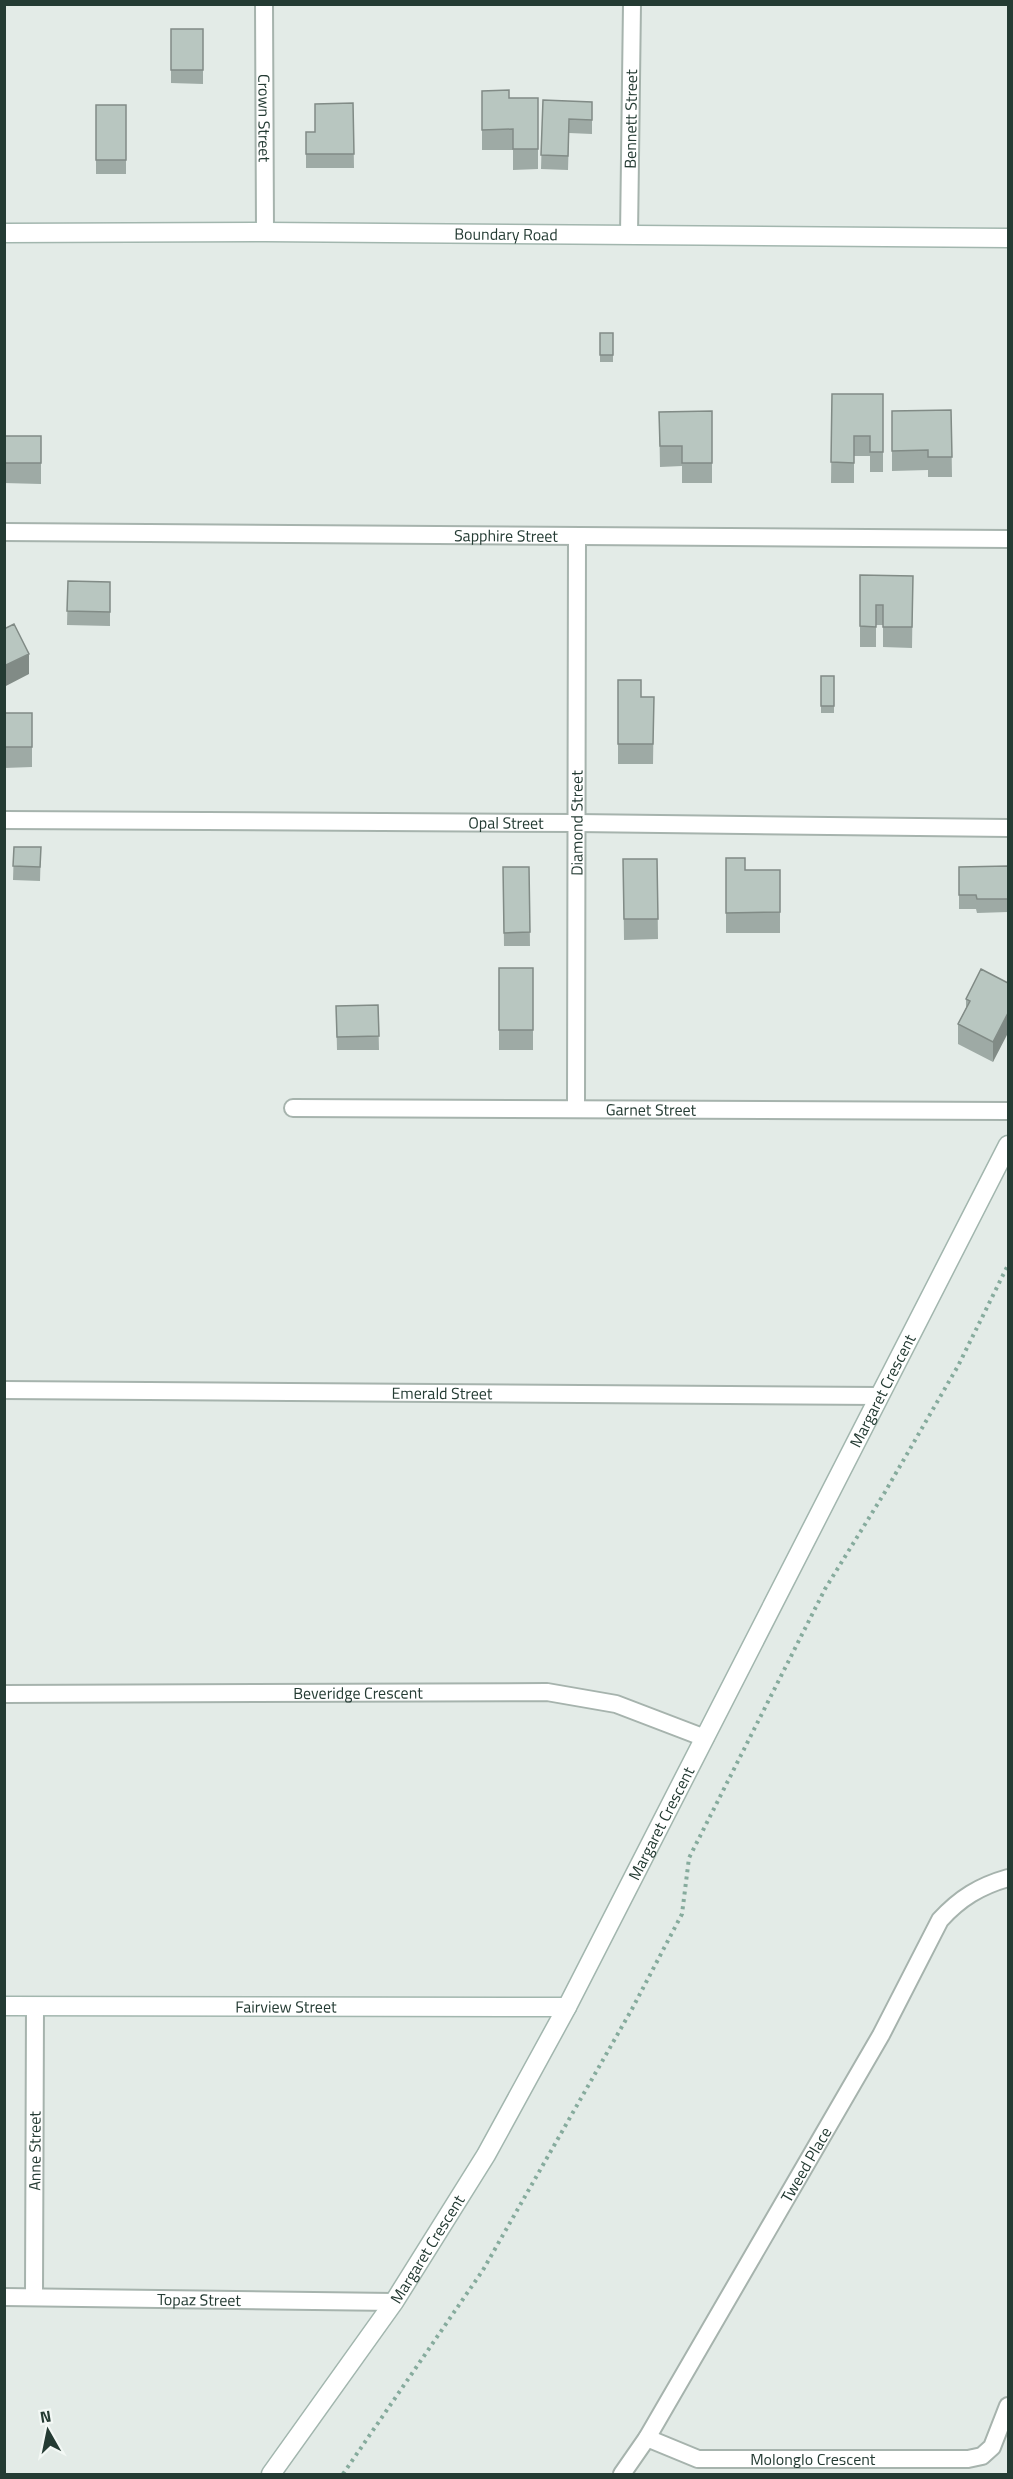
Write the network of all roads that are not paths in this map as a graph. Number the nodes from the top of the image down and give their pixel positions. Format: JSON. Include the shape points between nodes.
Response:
{"nodes":[{"id":1,"x":264,"y":4,"type":"edge"},
{"id":2,"x":632,"y":4,"type":"edge"},
{"id":3,"x":265,"y":232,"type":"junction"},
{"id":4,"x":4,"y":233,"type":"edge"},
{"id":5,"x":629,"y":235,"type":"junction"},
{"id":6,"x":1008,"y":238,"type":"edge"},
{"id":7,"x":4,"y":532,"type":"edge"},
{"id":8,"x":577,"y":537,"type":"junction"},
{"id":9,"x":1008,"y":539,"type":"edge"},
{"id":10,"x":4,"y":820,"type":"edge"},
{"id":11,"x":577,"y":823,"type":"junction"},
{"id":12,"x":1008,"y":828,"type":"edge"},
{"id":13,"x":293,"y":1108,"type":"dead end"},
{"id":14,"x":576,"y":1108,"type":"junction"},
{"id":15,"x":1008,"y":1111,"type":"edge"},
{"id":16,"x":1008,"y":1145,"type":"edge"},
{"id":17,"x":4,"y":1390,"type":"edge"},
{"id":18,"x":879,"y":1396,"type":"junction"},
{"id":19,"x":4,"y":1694,"type":"edge"},
{"id":20,"x":705,"y":1738,"type":"junction"},
{"id":21,"x":1008,"y":1878,"type":"edge"},
{"id":22,"x":4,"y":2006,"type":"edge"},
{"id":23,"x":35,"y":2006,"type":"junction"},
{"id":24,"x":567,"y":2007,"type":"junction"},
{"id":25,"x":4,"y":2297,"type":"edge"},
{"id":26,"x":34,"y":2297,"type":"junction"},
{"id":27,"x":394,"y":2301,"type":"junction"},
{"id":28,"x":1008,"y":2406,"type":"edge"},
{"id":29,"x":647,"y":2438,"type":"junction"},
{"id":30,"x":271,"y":2475,"type":"edge"},
{"id":31,"x":622,"y":2475,"type":"edge"}],
"edges":[{"from":1,"to":3,"type":"street","name":"Crown Street"},
{"from":2,"to":5,"type":"street","name":"Bennett Street"},
{"from":3,"to":4,"type":"street","name":"Boundary Road"},
{"from":3,"to":5,"type":"street","name":"Boundary Road"},
{"from":5,"to":6,"type":"street","name":"Boundary Road"},
{"from":7,"to":8,"type":"street","name":"Sapphire Street"},
{"from":8,"to":9,"type":"street","name":"Sapphire Street"},
{"from":8,"to":11,"type":"street","name":"Diamond Street"},
{"from":10,"to":11,"type":"street","name":"Opal Street"},
{"from":11,"to":12,"type":"street","name":"Opal Street"},
{"from":11,"to":14,"type":"street","name":"Diamond Street"},
{"from":13,"to":14,"type":"street","name":"Garnet Street"},
{"from":14,"to":15,"type":"street","name":"Garnet Street"},
{"from":16,"to":18,"type":"street","name":"Margaret Crescent"},
{"from":17,"to":18,"type":"street","name":"Emerald Street"},
{"from":18,"to":20,"type":"street","name":"Margaret Crescent"},
{"from":19,"to":20,"type":"street","name":"Beveridge Crescent","via":[[547,1692],[616,1704]]},
{"from":20,"to":24,"type":"street","name":"Margaret Crescent"},
{"from":21,"to":29,"type":"street","name":"Tweed Place","via":[[984,1885],[954,1904],[940,1920],[880,2035]]},
{"from":22,"to":23,"type":"street","name":"Fairview Street"},
{"from":23,"to":24,"type":"street","name":"Fairview Street"},
{"from":23,"to":26,"type":"street","name":"Anne Street"},
{"from":24,"to":27,"type":"street","name":"Margaret Crescent","via":[[486,2155]]},
{"from":25,"to":26,"type":"street","name":"Topaz Street"},
{"from":26,"to":27,"type":"street","name":"Topaz Street"},
{"from":27,"to":30,"type":"street","name":"Margaret Crescent"},
{"from":28,"to":29,"type":"street","name":"Molonglo Crescent","via":[[987,2461],[698,2459]]},
{"from":29,"to":31,"type":"street","name":"Tweed Place"}]}
